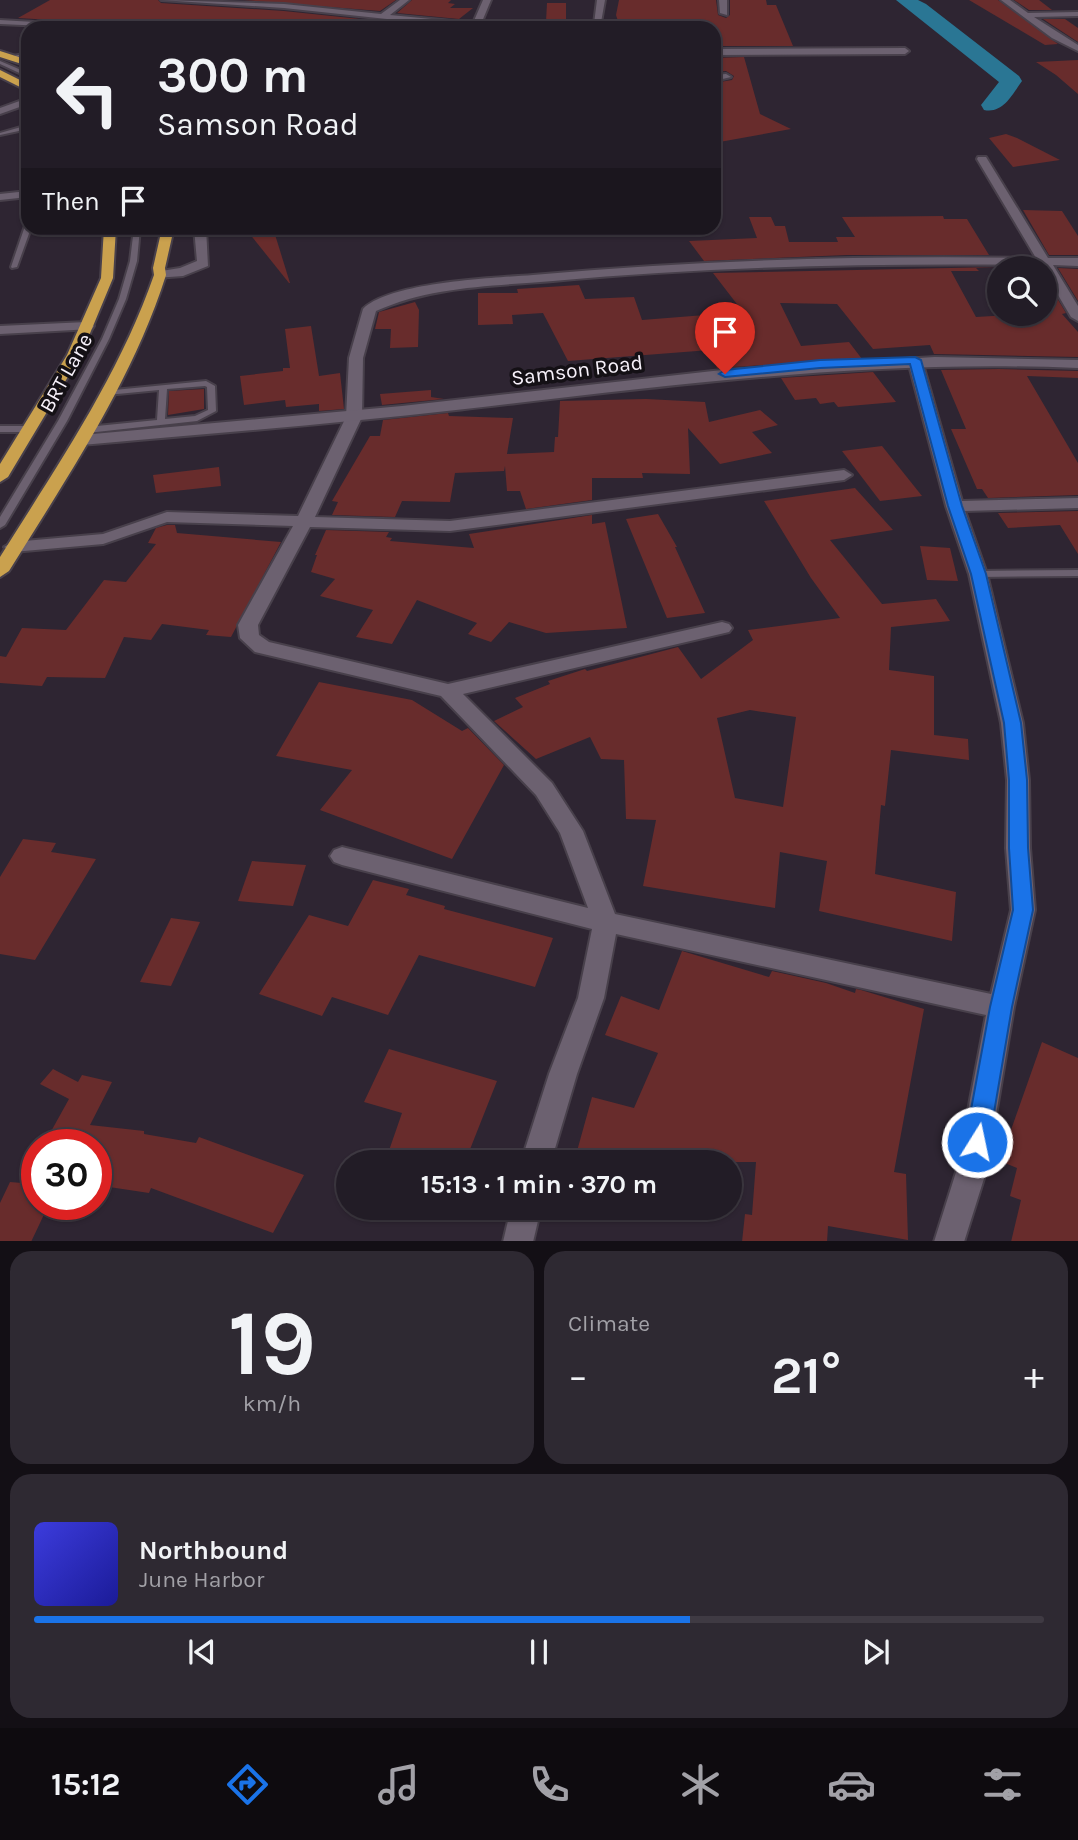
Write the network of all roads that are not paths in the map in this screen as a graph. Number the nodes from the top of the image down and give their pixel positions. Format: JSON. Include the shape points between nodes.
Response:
{"nodes":[{"id":1,"x":165,"y":0,"type":"edge"},
{"id":2,"x":205,"y":0,"type":"edge"},
{"id":3,"x":295,"y":0,"type":"edge"},
{"id":4,"x":405,"y":0,"type":"edge"},
{"id":5,"x":487,"y":0,"type":"edge"},
{"id":6,"x":601,"y":0,"type":"edge"},
{"id":7,"x":723,"y":0,"type":"edge"},
{"id":8,"x":1005,"y":0,"type":"edge"},
{"id":9,"x":284,"y":6,"type":"junction"},
{"id":10,"x":724,"y":13,"type":"dead end"},
{"id":11,"x":1078,"y":14,"type":"edge"},
{"id":12,"x":1027,"y":15,"type":"junction"},
{"id":13,"x":382,"y":17,"type":"junction"},
{"id":14,"x":420,"y":21,"type":"edge"},
{"id":15,"x":478,"y":21,"type":"edge"},
{"id":16,"x":599,"y":21,"type":"edge"},
{"id":17,"x":0,"y":22,"type":"edge"},
{"id":18,"x":21,"y":23,"type":"edge"},
{"id":19,"x":1078,"y":48,"type":"edge"},
{"id":20,"x":905,"y":51,"type":"dead end"},
{"id":21,"x":721,"y":52,"type":"edge"},
{"id":22,"x":0,"y":54,"type":"edge"},
{"id":23,"x":21,"y":55,"type":"edge"},
{"id":24,"x":11,"y":57,"type":"junction"},
{"id":25,"x":21,"y":61,"type":"edge"},
{"id":26,"x":0,"y":62,"type":"edge"},
{"id":27,"x":21,"y":72,"type":"edge"},
{"id":28,"x":0,"y":73,"type":"edge"},
{"id":29,"x":721,"y":77,"type":"edge"},
{"id":30,"x":726,"y":77,"type":"dead end"},
{"id":31,"x":21,"y":84,"type":"edge"},
{"id":32,"x":21,"y":104,"type":"edge"},
{"id":33,"x":0,"y":111,"type":"edge"},
{"id":34,"x":21,"y":129,"type":"edge"},
{"id":35,"x":1,"y":134,"type":"edge"},
{"id":36,"x":982,"y":159,"type":"dead end"},
{"id":37,"x":21,"y":195,"type":"edge"},
{"id":38,"x":0,"y":197,"type":"edge"},
{"id":39,"x":25,"y":235,"type":"edge"},
{"id":40,"x":110,"y":235,"type":"edge"},
{"id":41,"x":137,"y":235,"type":"edge"},
{"id":42,"x":166,"y":235,"type":"edge"},
{"id":43,"x":201,"y":235,"type":"edge"},
{"id":44,"x":1040,"y":256,"type":"edge"},
{"id":45,"x":987,"y":262,"type":"edge"},
{"id":46,"x":1057,"y":262,"type":"edge"},
{"id":47,"x":1078,"y":262,"type":"edge"},
{"id":48,"x":14,"y":267,"type":"dead end"},
{"id":49,"x":160,"y":275,"type":"junction"},
{"id":50,"x":1057,"y":283,"type":"edge"},
{"id":51,"x":1078,"y":317,"type":"edge"},
{"id":52,"x":87,"y":327,"type":"junction"},
{"id":53,"x":0,"y":330,"type":"edge"},
{"id":54,"x":915,"y":360,"type":"junction"},
{"id":55,"x":1078,"y":364,"type":"edge"},
{"id":56,"x":163,"y":388,"type":"junction"},
{"id":57,"x":107,"y":393,"type":"junction"},
{"id":58,"x":354,"y":417,"type":"junction"},
{"id":59,"x":161,"y":423,"type":"junction"},
{"id":60,"x":0,"y":429,"type":"edge"},
{"id":61,"x":29,"y":429,"type":"junction"},
{"id":62,"x":85,"y":435,"type":"junction"},
{"id":63,"x":844,"y":475,"type":"dead end"},
{"id":64,"x":0,"y":477,"type":"edge"},
{"id":65,"x":1078,"y":503,"type":"edge"},
{"id":66,"x":955,"y":506,"type":"junction"},
{"id":67,"x":304,"y":520,"type":"junction"},
{"id":68,"x":0,"y":525,"type":"edge"},
{"id":69,"x":13,"y":547,"type":"junction"},
{"id":70,"x":0,"y":571,"type":"edge"},
{"id":71,"x":1078,"y":573,"type":"edge"},
{"id":72,"x":978,"y":574,"type":"junction"},
{"id":73,"x":722,"y":628,"type":"dead end"},
{"id":74,"x":448,"y":691,"type":"junction"},
{"id":75,"x":342,"y":856,"type":"dead end"},
{"id":76,"x":606,"y":922,"type":"junction"},
{"id":77,"x":1001,"y":1007,"type":"junction"},
{"id":78,"x":540,"y":1150,"type":"edge"},
{"id":79,"x":523,"y":1220,"type":"edge"},
{"id":80,"x":518,"y":1241,"type":"edge"},
{"id":81,"x":949,"y":1241,"type":"edge"}],
"edges":[{"from":1,"to":2,"type":"street"},
{"from":2,"to":9,"type":"street"},
{"from":3,"to":9,"type":"street"},
{"from":4,"to":13,"type":"street"},
{"from":5,"to":15,"type":"street"},
{"from":6,"to":16,"type":"street"},
{"from":7,"to":10,"type":"street"},
{"from":8,"to":12,"type":"street"},
{"from":9,"to":13,"type":"street"},
{"from":11,"to":12,"type":"street"},
{"from":12,"to":19,"type":"street"},
{"from":13,"to":14,"type":"street"},
{"from":17,"to":18,"type":"street"},
{"from":20,"to":21,"type":"street"},
{"from":22,"to":24,"type":"highway"},
{"from":23,"to":24,"type":"lane"},
{"from":24,"to":25,"type":"highway"},
{"from":26,"to":27,"type":"lane"},
{"from":28,"to":31,"type":"highway"},
{"from":29,"to":30,"type":"street"},
{"from":32,"to":33,"type":"street"},
{"from":34,"to":35,"type":"lane"},
{"from":36,"to":44,"type":"street"},
{"from":37,"to":38,"type":"street"},
{"from":39,"to":48,"type":"lane"},
{"from":40,"to":52,"type":"highway","via":[[107,278]]},
{"from":41,"to":68,"type":"lane","name":"BRT Lane","via":[[132,268],[97,355]]},
{"from":42,"to":49,"type":"highway"},
{"from":43,"to":49,"type":"street","via":[[204,263]]},
{"from":45,"to":58,"type":"street","via":[[736,263],[612,270],[394,298],[370,309],[356,358]]},
{"from":46,"to":47,"type":"street"},
{"from":49,"to":57,"type":"highway","via":[[144,324]]},
{"from":50,"to":51,"type":"street"},
{"from":52,"to":53,"type":"street"},
{"from":52,"to":61,"type":"highway"},
{"from":54,"to":55,"type":"street","name":"Samson Road"},
{"from":54,"to":58,"type":"street","name":"Samson Road","via":[[778,368]]},
{"from":54,"to":66,"type":"street"},
{"from":56,"to":57,"type":"lane"},
{"from":56,"to":59,"type":"lane"},
{"from":56,"to":59,"type":"lane","via":[[206,383],[211,386],[212,411]]},
{"from":57,"to":62,"type":"highway"},
{"from":58,"to":62,"type":"street","name":"Samson Road"},
{"from":58,"to":67,"type":"street"},
{"from":59,"to":62,"type":"lane"},
{"from":60,"to":61,"type":"lane"},
{"from":61,"to":64,"type":"highway"},
{"from":62,"to":69,"type":"highway"},
{"from":63,"to":67,"type":"street","via":[[450,526],[397,528]]},
{"from":65,"to":66,"type":"street"},
{"from":66,"to":72,"type":"street"},
{"from":67,"to":69,"type":"street","via":[[167,517],[94,541]]},
{"from":67,"to":74,"type":"street","via":[[248,625],[250,638],[262,647]]},
{"from":69,"to":70,"type":"highway"},
{"from":71,"to":72,"type":"lane"},
{"from":72,"to":77,"type":"street","via":[[1012,723],[1018,780],[1023,910]]},
{"from":73,"to":74,"type":"street"},
{"from":74,"to":76,"type":"street","via":[[544,789],[571,831]]},
{"from":75,"to":76,"type":"street"},
{"from":76,"to":77,"type":"street"},
{"from":76,"to":78,"type":"street","via":[[592,998]]},
{"from":77,"to":81,"type":"street","via":[[972,1169]]},
{"from":79,"to":80,"type":"street"}]}
